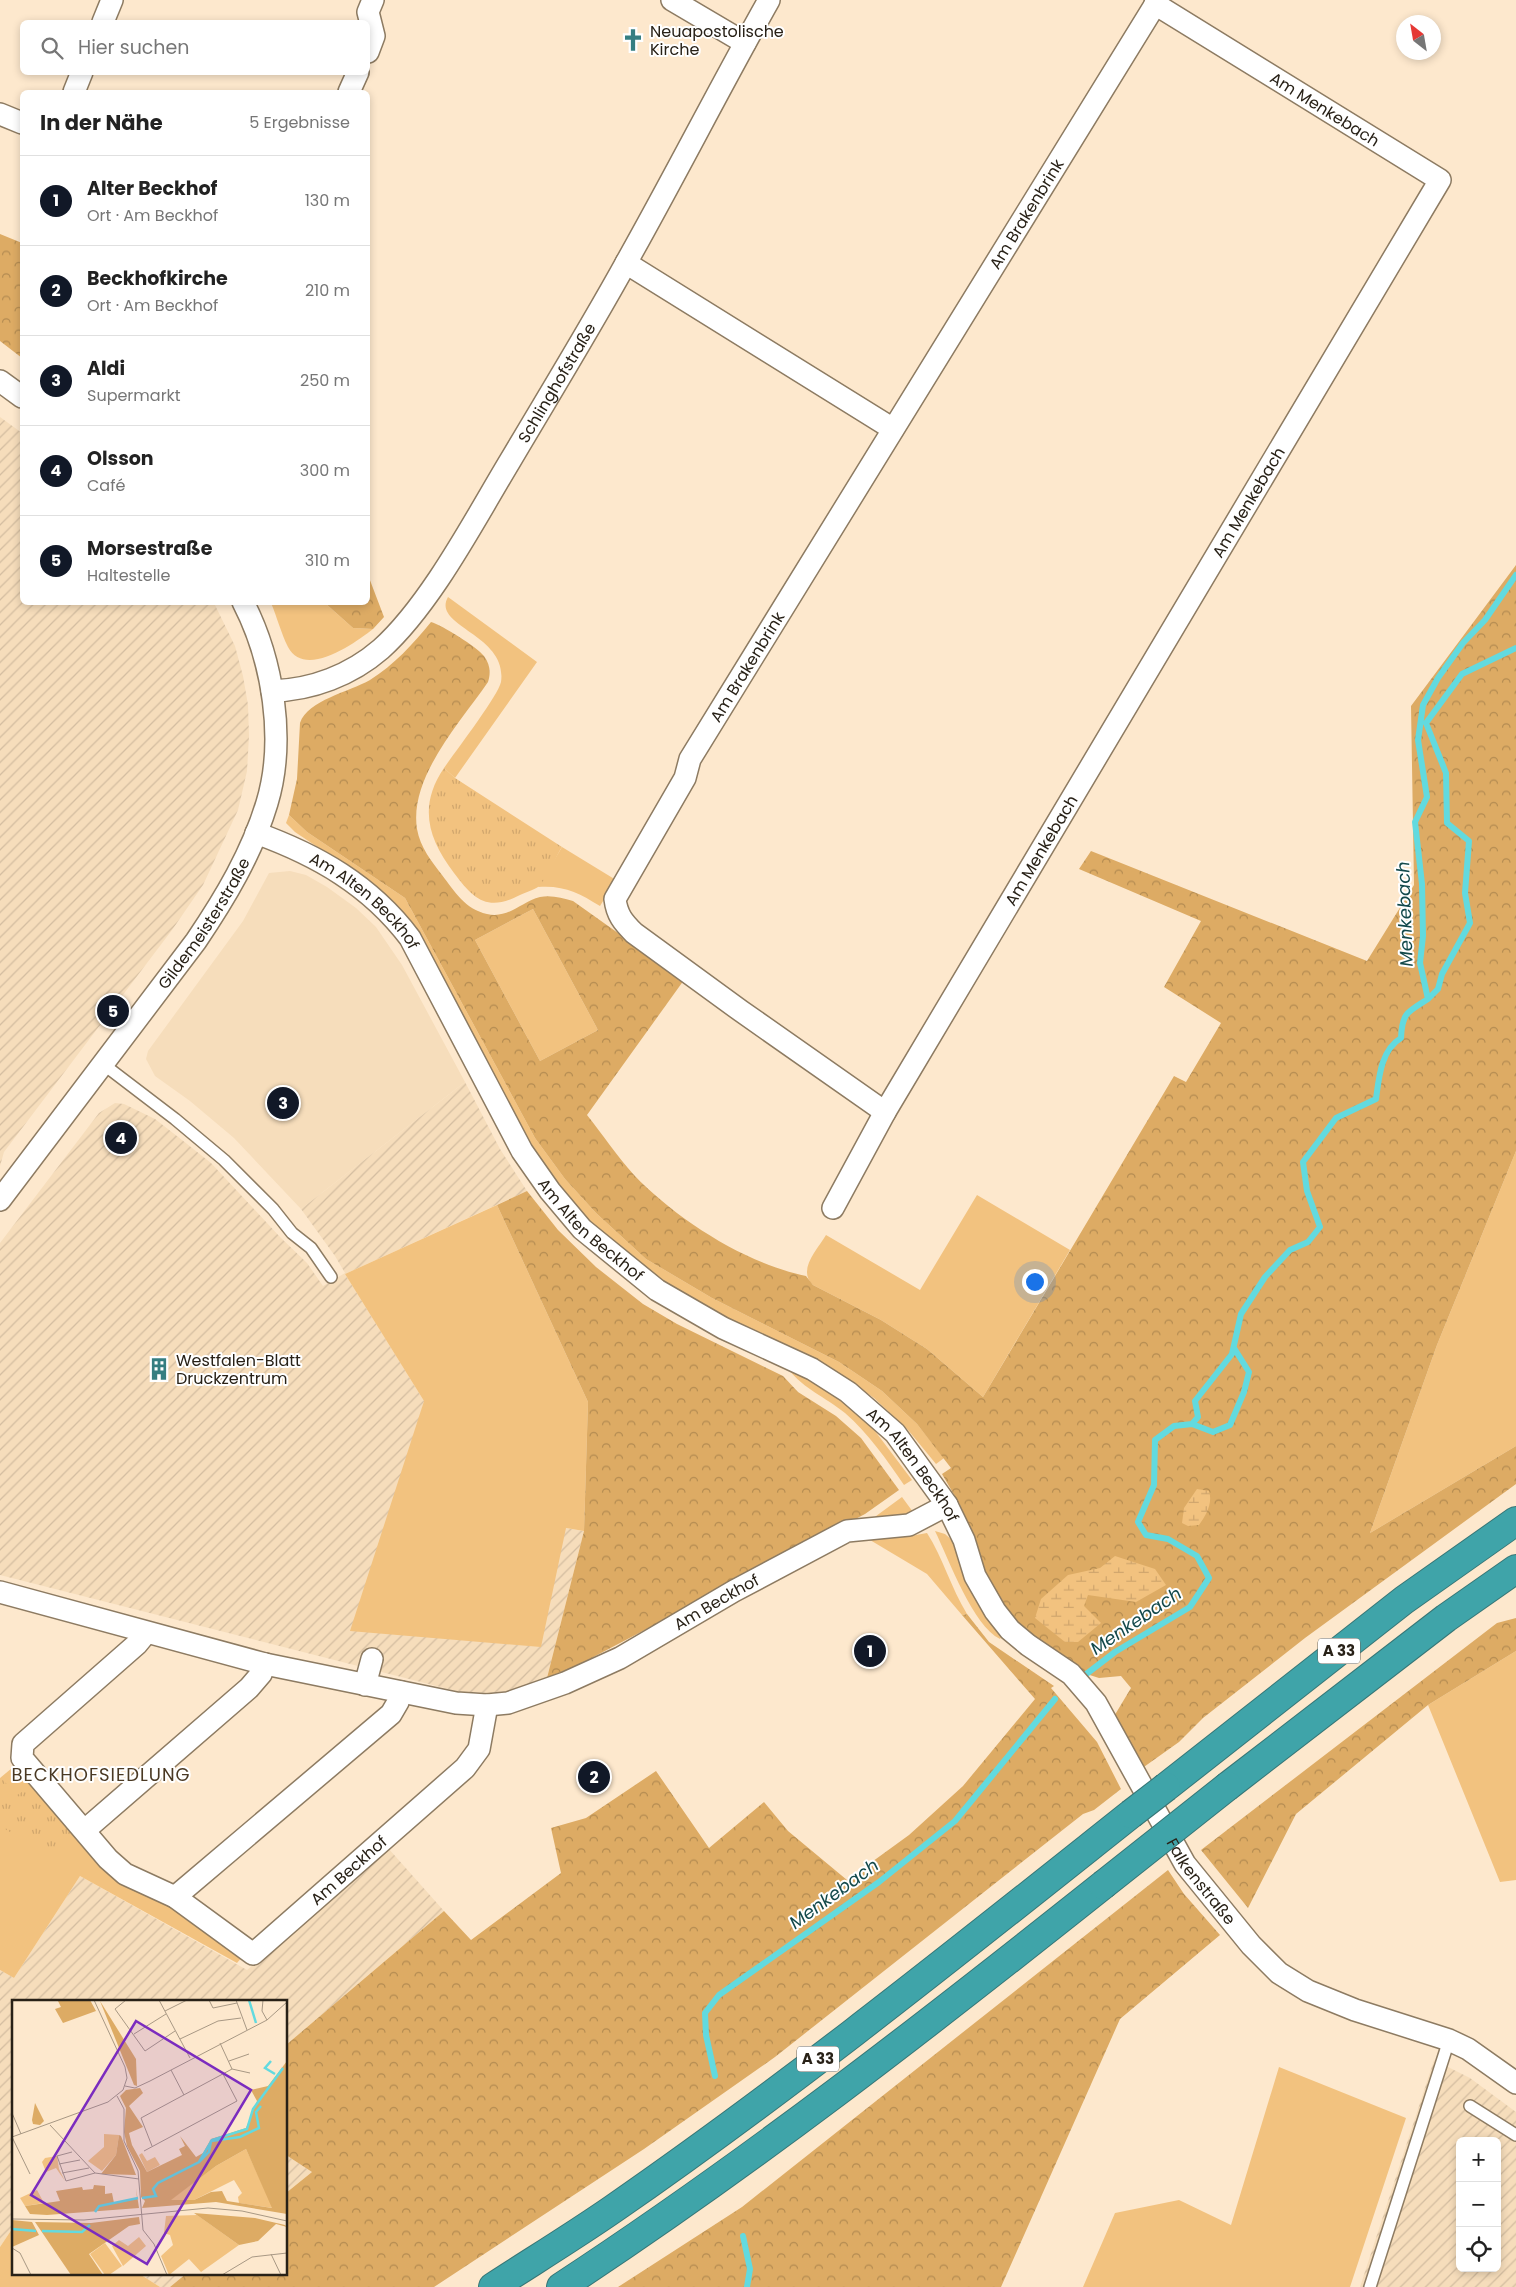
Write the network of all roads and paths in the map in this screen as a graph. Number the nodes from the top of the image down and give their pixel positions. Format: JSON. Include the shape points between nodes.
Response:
{"nodes":[{"id":1,"x":112,"y":0,"type":"edge"},
{"id":2,"x":373,"y":0,"type":"edge"},
{"id":3,"x":672,"y":0,"type":"edge"},
{"id":4,"x":769,"y":0,"type":"edge"},
{"id":5,"x":1157,"y":2,"type":"edge"},
{"id":6,"x":104,"y":20,"type":"edge"},
{"id":7,"x":370,"y":20,"type":"edge"},
{"id":8,"x":370,"y":20,"type":"edge"},
{"id":9,"x":745,"y":43,"type":"junction"},
{"id":10,"x":370,"y":47,"type":"edge"},
{"id":11,"x":81,"y":75,"type":"edge"},
{"id":12,"x":357,"y":75,"type":"edge"},
{"id":13,"x":75,"y":90,"type":"edge"},
{"id":14,"x":350,"y":90,"type":"edge"},
{"id":15,"x":0,"y":114,"type":"edge"},
{"id":16,"x":20,"y":122,"type":"edge"},
{"id":17,"x":626,"y":263,"type":"junction"},
{"id":18,"x":0,"y":381,"type":"edge"},
{"id":19,"x":20,"y":396,"type":"edge"},
{"id":20,"x":893,"y":429,"type":"junction"},
{"id":21,"x":245,"y":605,"type":"edge"},
{"id":22,"x":272,"y":691,"type":"junction"},
{"id":23,"x":256,"y":833,"type":"junction"},
{"id":24,"x":103,"y":1064,"type":"junction"},
{"id":25,"x":885,"y":1112,"type":"junction"},
{"id":26,"x":0,"y":1200,"type":"edge"},
{"id":27,"x":833,"y":1208,"type":"dead end"},
{"id":28,"x":331,"y":1277,"type":"dead end"},
{"id":29,"x":947,"y":1505,"type":"junction"},
{"id":30,"x":1516,"y":1520,"type":"edge"},
{"id":31,"x":1516,"y":1569,"type":"edge"},
{"id":32,"x":975,"y":1576,"type":"joint"},
{"id":33,"x":0,"y":1592,"type":"edge"},
{"id":34,"x":146,"y":1633,"type":"junction"},
{"id":35,"x":372,"y":1659,"type":"dead end"},
{"id":36,"x":265,"y":1664,"type":"junction"},
{"id":37,"x":365,"y":1684,"type":"junction"},
{"id":38,"x":401,"y":1692,"type":"junction"},
{"id":39,"x":487,"y":1705,"type":"junction"},
{"id":40,"x":85,"y":1830,"type":"junction"},
{"id":41,"x":175,"y":1898,"type":"junction"},
{"id":42,"x":1450,"y":2040,"type":"junction"},
{"id":43,"x":1516,"y":2083,"type":"edge"},
{"id":44,"x":1470,"y":2106,"type":"dead end"},
{"id":45,"x":1516,"y":2135,"type":"edge"},
{"id":46,"x":493,"y":2287,"type":"edge"},
{"id":47,"x":561,"y":2287,"type":"edge"},
{"id":48,"x":1370,"y":2287,"type":"edge"}],
"edges":[{"from":1,"to":6,"type":"street"},
{"from":2,"to":8,"type":"street","via":[[368,12]]},
{"from":3,"to":9,"type":"street"},
{"from":4,"to":9,"type":"street","name":"Schlinghofstraße"},
{"from":5,"to":20,"type":"street","name":"Am Brakenbrink"},
{"from":5,"to":25,"type":"street","name":"Am Menkebach","via":[[1440,180]]},
{"from":7,"to":10,"type":"street","via":[[374,36]]},
{"from":9,"to":17,"type":"street","name":"Schlinghofstraße"},
{"from":11,"to":13,"type":"street"},
{"from":12,"to":14,"type":"street"},
{"from":15,"to":16,"type":"street"},
{"from":17,"to":20,"type":"street"},
{"from":17,"to":22,"type":"street","name":"Schlinghofstraße","via":[[422,602],[398,631],[350,671],[292,690]]},
{"from":18,"to":19,"type":"street"},
{"from":20,"to":25,"type":"street","name":"Am Brakenbrink","via":[[690,759],[685,778],[615,899],[622,922],[634,933]]},
{"from":21,"to":22,"type":"street","name":"Gildemeisterstraße","via":[[260,641]]},
{"from":22,"to":23,"type":"street","name":"Gildemeisterstraße","via":[[273,768],[267,802]]},
{"from":23,"to":24,"type":"street","name":"Gildemeisterstraße","via":[[222,904]]},
{"from":23,"to":29,"type":"street","name":"Am Alten Beckhof","via":[[307,853],[338,870],[394,916],[410,938],[522,1151],[582,1229],[657,1290],[723,1328],[812,1369],[848,1392],[896,1433]]},
{"from":24,"to":26,"type":"street","name":"Gildemeisterstraße"},
{"from":24,"to":28,"type":"lane","via":[[224,1160],[292,1233],[311,1248]]},
{"from":25,"to":27,"type":"street","name":"Am Menkebach"},
{"from":29,"to":32,"type":"street","name":"Am Alten Beckhof","via":[[964,1540]]},
{"from":29,"to":39,"type":"street","name":"Am Beckhof","via":[[909,1525],[847,1531],[620,1658],[531,1695],[508,1703]]},
{"from":30,"to":46,"type":"highway","number":"A 33","bridge":true,"via":[[1404,1600],[790,2080],[613,2209]]},
{"from":31,"to":47,"type":"highway","number":"A 33","bridge":true,"via":[[1446,1618],[1228,1786],[796,2125],[655,2226]]},
{"from":32,"to":42,"type":"street","name":"Falkenstraße","via":[[1010,1630],[1070,1674],[1096,1703],[1185,1864],[1279,1973],[1315,1994]]},
{"from":33,"to":34,"type":"street","name":"Am Beckhof"},
{"from":34,"to":36,"type":"street","name":"Am Beckhof"},
{"from":34,"to":40,"type":"street","name":"Am Beckhof","via":[[22,1744],[22,1758]]},
{"from":35,"to":37,"type":"street"},
{"from":36,"to":37,"type":"street","name":"Am Beckhof"},
{"from":36,"to":40,"type":"street","via":[[249,1688]]},
{"from":37,"to":38,"type":"street","name":"Am Beckhof"},
{"from":38,"to":39,"type":"street","name":"Am Beckhof","via":[[456,1703]]},
{"from":38,"to":41,"type":"street","via":[[391,1714]]},
{"from":39,"to":41,"type":"street","name":"Am Beckhof","via":[[479,1749],[465,1768],[253,1954]]},
{"from":40,"to":41,"type":"street","name":"Am Beckhof","via":[[125,1874]]},
{"from":42,"to":43,"type":"street","name":"Falkenstraße"},
{"from":42,"to":48,"type":"lane"},
{"from":44,"to":45,"type":"lane"}]}
